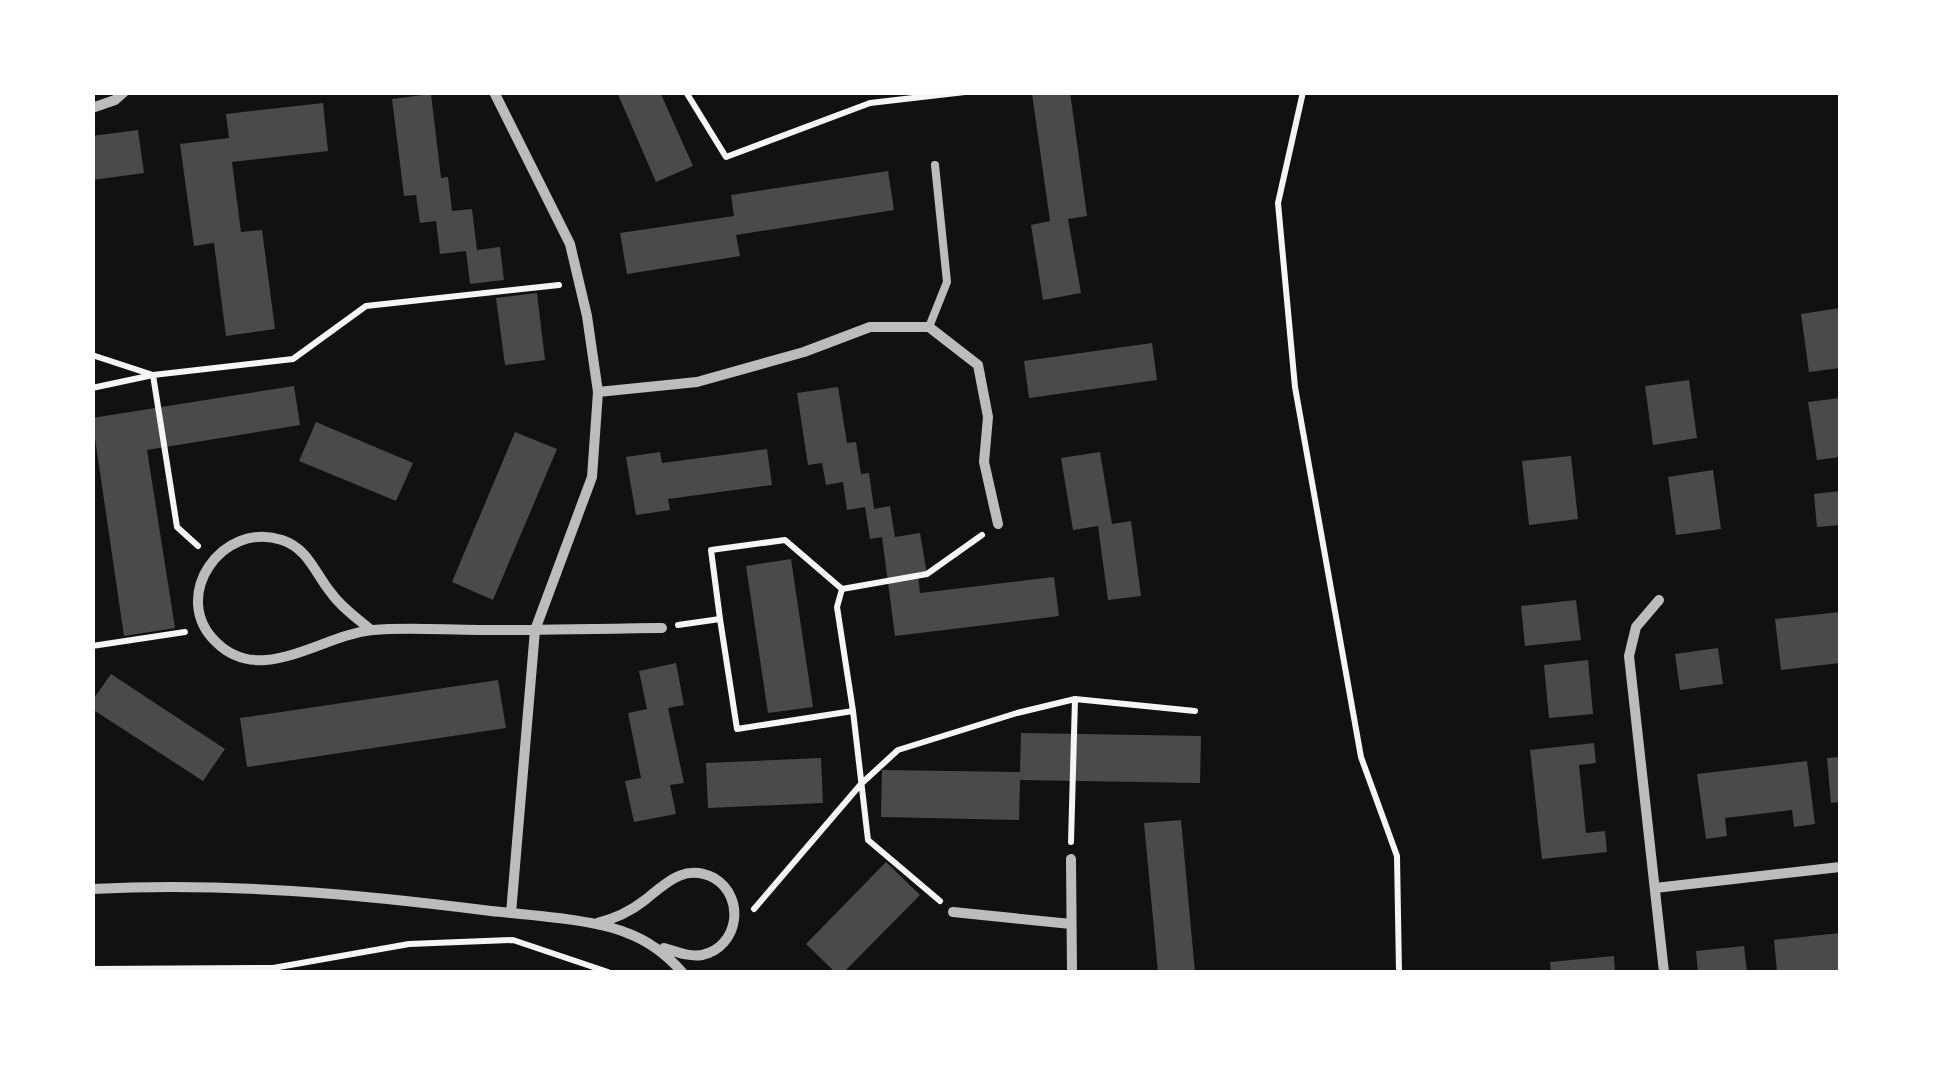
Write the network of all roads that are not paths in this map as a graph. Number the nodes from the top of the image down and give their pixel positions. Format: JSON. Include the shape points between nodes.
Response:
{"nodes":[{"id":1,"x":124,"y":92,"type":"edge"},
{"id":2,"x":498,"y":93,"type":"edge"},
{"id":3,"x":92,"y":108,"type":"edge"},
{"id":4,"x":935,"y":165,"type":"dead end"},
{"id":5,"x":929,"y":327,"type":"junction"},
{"id":6,"x":598,"y":392,"type":"junction"},
{"id":7,"x":998,"y":524,"type":"road end"},
{"id":8,"x":1659,"y":600,"type":"dead end"},
{"id":9,"x":662,"y":628,"type":"road end"},
{"id":10,"x":371,"y":630,"type":"junction"},
{"id":11,"x":535,"y":630,"type":"junction"},
{"id":12,"x":1071,"y":859,"type":"road end"},
{"id":13,"x":1840,"y":867,"type":"edge"},
{"id":14,"x":1654,"y":888,"type":"junction"},
{"id":15,"x":92,"y":890,"type":"edge"},
{"id":16,"x":954,"y":912,"type":"road end"},
{"id":17,"x":511,"y":913,"type":"junction"},
{"id":18,"x":1072,"y":924,"type":"junction"},
{"id":19,"x":588,"y":925,"type":"junction"},
{"id":20,"x":644,"y":942,"type":"junction"},
{"id":21,"x":682,"y":972,"type":"edge"},
{"id":22,"x":1072,"y":972,"type":"edge"},
{"id":23,"x":1664,"y":972,"type":"edge"}],
"edges":[{"from":1,"to":3,"type":"street"},
{"from":2,"to":6,"type":"street","via":[[570,244]]},
{"from":4,"to":5,"type":"lane","via":[[947,282]]},
{"from":5,"to":6,"type":"street","via":[[870,327],[697,382]]},
{"from":5,"to":7,"type":"street","via":[[978,365],[988,417],[984,462]]},
{"from":6,"to":11,"type":"street","via":[[592,477]]},
{"from":8,"to":14,"type":"street","via":[[1636,627],[1629,656]]},
{"from":9,"to":11,"type":"street"},
{"from":10,"to":10,"type":"street","via":[[269,662],[246,660],[212,639],[198,600],[201,581],[222,550],[246,538],[283,540],[308,557],[334,598]]},
{"from":10,"to":11,"type":"street"},
{"from":11,"to":17,"type":"street"},
{"from":12,"to":18,"type":"street"},
{"from":13,"to":14,"type":"street"},
{"from":14,"to":23,"type":"street"},
{"from":15,"to":17,"type":"street","via":[[258,887]]},
{"from":16,"to":18,"type":"street"},
{"from":17,"to":19,"type":"street"},
{"from":18,"to":22,"type":"street"},
{"from":19,"to":20,"type":"street"},
{"from":19,"to":20,"type":"street","via":[[625,913],[684,873],[702,873],[734,902],[735,919],[720,948],[690,956]]},
{"from":20,"to":21,"type":"street"}]}
